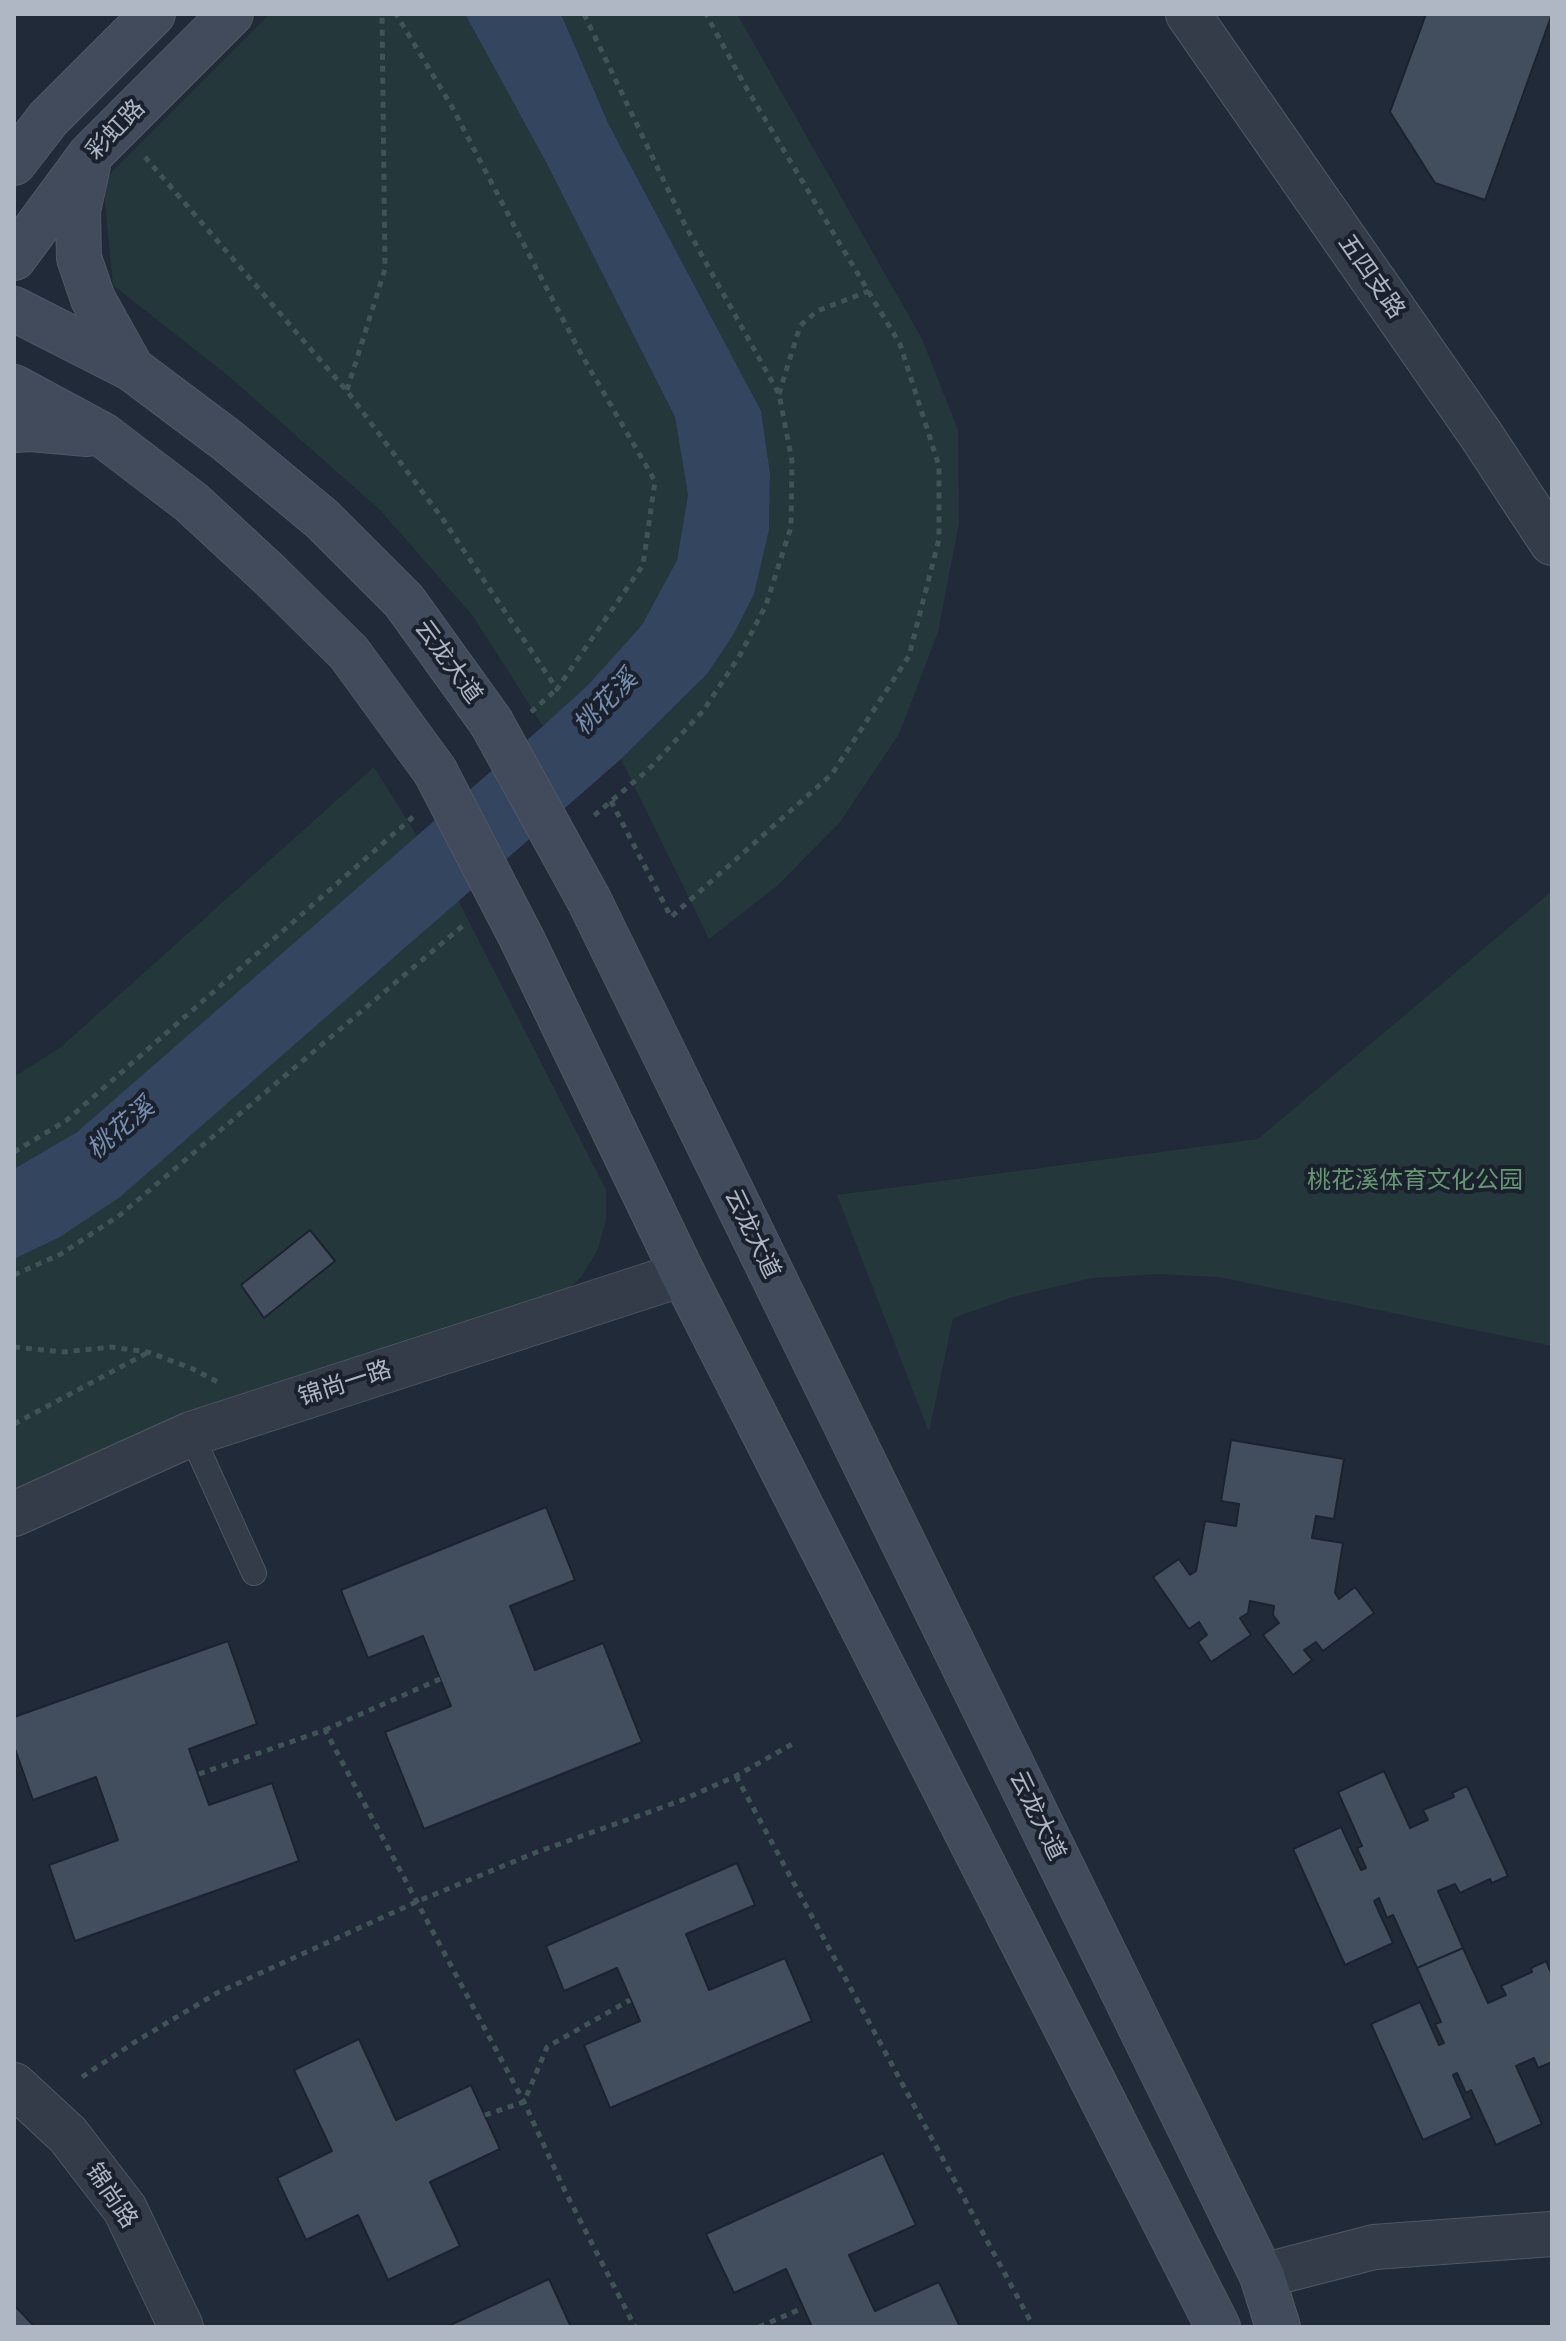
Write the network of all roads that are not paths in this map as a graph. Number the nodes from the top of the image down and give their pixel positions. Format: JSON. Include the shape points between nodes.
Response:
{"nodes":[{"id":1,"x":153,"y":14,"type":"edge"},
{"id":2,"x":231,"y":14,"type":"edge"},
{"id":3,"x":1188,"y":14,"type":"edge"},
{"id":4,"x":48,"y":119,"type":"junction"},
{"id":5,"x":14,"y":146,"type":"edge"},
{"id":6,"x":90,"y":155,"type":"junction"},
{"id":7,"x":14,"y":163,"type":"edge"},
{"id":8,"x":14,"y":258,"type":"edge"},
{"id":9,"x":14,"y":309,"type":"edge"},
{"id":10,"x":132,"y":369,"type":"junction"},
{"id":11,"x":14,"y":387,"type":"edge"},
{"id":12,"x":14,"y":430,"type":"edge"},
{"id":13,"x":103,"y":435,"type":"junction"},
{"id":14,"x":1552,"y":543,"type":"edge"},
{"id":15,"x":683,"y":1274,"type":"junction"},
{"id":16,"x":191,"y":1434,"type":"junction"},
{"id":17,"x":14,"y":1514,"type":"edge"},
{"id":18,"x":254,"y":1573,"type":"dead end"},
{"id":19,"x":14,"y":2085,"type":"edge"},
{"id":20,"x":1552,"y":2234,"type":"edge"},
{"id":21,"x":1262,"y":2276,"type":"junction"},
{"id":22,"x":181,"y":2327,"type":"edge"},
{"id":23,"x":1218,"y":2327,"type":"edge"},
{"id":24,"x":1278,"y":2327,"type":"edge"}],
"edges":[{"from":1,"to":4,"type":"main road"},
{"from":2,"to":6,"type":"main road","name":"彩虹路"},
{"from":3,"to":14,"type":"street","name":"五四支路"},
{"from":4,"to":5,"type":"main road"},
{"from":4,"to":7,"type":"main road"},
{"from":6,"to":8,"type":"main road","name":"彩虹路"},
{"from":6,"to":10,"type":"main road","via":[[78,211],[79,258],[93,299]]},
{"from":9,"to":10,"type":"main road","name":"云龙大道"},
{"from":10,"to":21,"type":"main road","name":"云龙大道","bridge":true,"via":[[322,519],[404,601],[506,721]]},
{"from":11,"to":13,"type":"main road"},
{"from":12,"to":13,"type":"main road"},
{"from":13,"to":15,"type":"main road","bridge":true,"via":[[191,502],[349,653],[435,771]]},
{"from":15,"to":16,"type":"street","name":"锦尚一路"},
{"from":15,"to":23,"type":"main road"},
{"from":16,"to":17,"type":"street","name":"锦尚一路"},
{"from":16,"to":18,"type":"lane"},
{"from":19,"to":22,"type":"street","name":"锦尚路","via":[[68,2135],[125,2209]]},
{"from":20,"to":21,"type":"street","via":[[1374,2247]]},
{"from":21,"to":24,"type":"main road","name":"云龙大道"}]}
